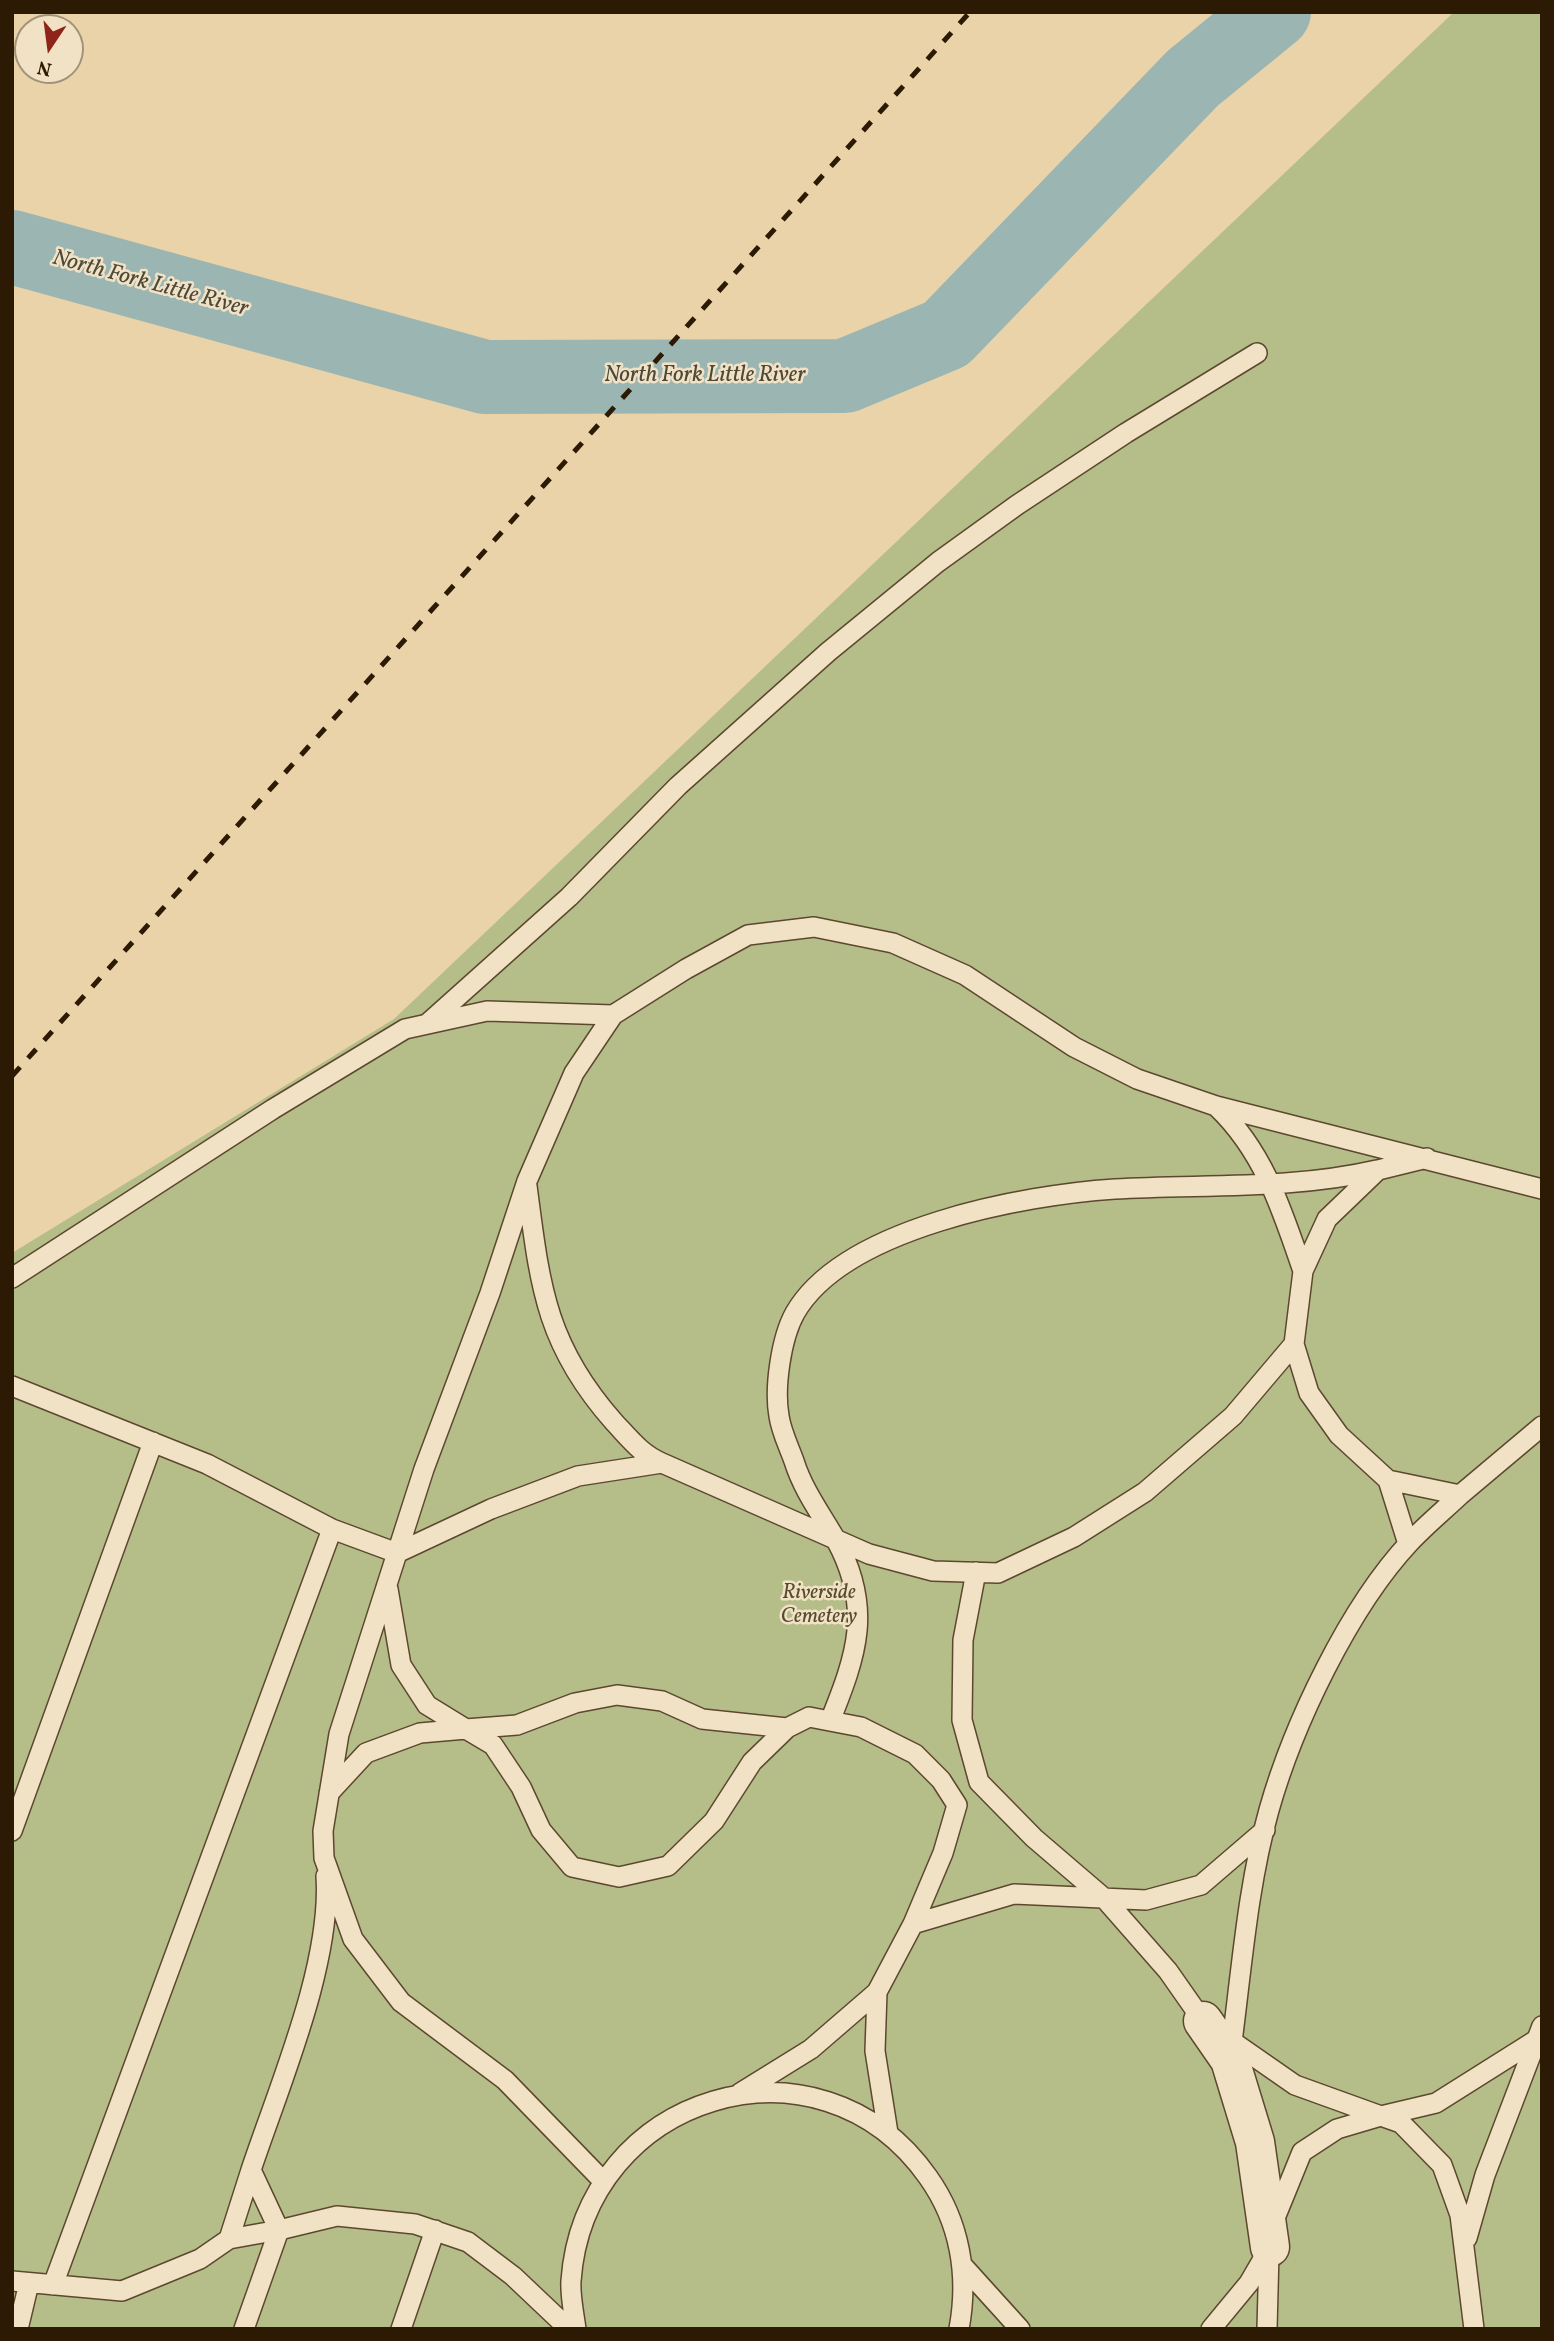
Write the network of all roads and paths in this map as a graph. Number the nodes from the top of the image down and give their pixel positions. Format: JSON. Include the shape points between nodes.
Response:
{"nodes":[{"id":1,"x":1257,"y":353,"type":"dead end"},
{"id":2,"x":613,"y":1015,"type":"junction"},
{"id":3,"x":427,"y":1024,"type":"junction"},
{"id":4,"x":1216,"y":1106,"type":"junction"},
{"id":5,"x":1427,"y":1158,"type":"junction"},
{"id":6,"x":1378,"y":1170,"type":"junction"},
{"id":7,"x":527,"y":1181,"type":"junction"},
{"id":8,"x":1274,"y":1186,"type":"junction"},
{"id":9,"x":1542,"y":1189,"type":"edge"},
{"id":10,"x":1303,"y":1271,"type":"junction"},
{"id":11,"x":12,"y":1278,"type":"edge"},
{"id":12,"x":1294,"y":1343,"type":"junction"},
{"id":13,"x":12,"y":1386,"type":"edge"},
{"id":14,"x":1542,"y":1426,"type":"edge"},
{"id":15,"x":153,"y":1442,"type":"junction"},
{"id":16,"x":662,"y":1463,"type":"junction"},
{"id":17,"x":1388,"y":1479,"type":"junction"},
{"id":18,"x":1460,"y":1495,"type":"junction"},
{"id":19,"x":332,"y":1529,"type":"junction"},
{"id":20,"x":835,"y":1538,"type":"junction"},
{"id":21,"x":1408,"y":1544,"type":"junction"},
{"id":22,"x":397,"y":1553,"type":"junction"},
{"id":23,"x":976,"y":1572,"type":"junction"},
{"id":24,"x":387,"y":1584,"type":"junction"},
{"id":25,"x":830,"y":1721,"type":"junction"},
{"id":26,"x":787,"y":1728,"type":"junction"},
{"id":27,"x":466,"y":1729,"type":"junction"},
{"id":28,"x":329,"y":1793,"type":"junction"},
{"id":29,"x":1265,"y":1830,"type":"junction"},
{"id":30,"x":12,"y":1831,"type":"edge"},
{"id":31,"x":324,"y":1858,"type":"junction"},
{"id":32,"x":1104,"y":1898,"type":"junction"},
{"id":33,"x":913,"y":1924,"type":"junction"},
{"id":34,"x":877,"y":1992,"type":"junction"},
{"id":35,"x":1218,"y":2031,"type":"junction"},
{"id":36,"x":1540,"y":2036,"type":"edge"},
{"id":37,"x":739,"y":2094,"type":"junction"},
{"id":38,"x":1381,"y":2116,"type":"junction"},
{"id":39,"x":888,"y":2133,"type":"junction"},
{"id":40,"x":251,"y":2170,"type":"junction"},
{"id":41,"x":603,"y":2181,"type":"junction"},
{"id":42,"x":279,"y":2230,"type":"junction"},
{"id":43,"x":435,"y":2230,"type":"junction"},
{"id":44,"x":229,"y":2239,"type":"junction"},
{"id":45,"x":1269,"y":2240,"type":"junction"},
{"id":46,"x":1465,"y":2246,"type":"junction"},
{"id":47,"x":963,"y":2266,"type":"junction"},
{"id":48,"x":21,"y":2282,"type":"edge"},
{"id":49,"x":53,"y":2285,"type":"junction"},
{"id":50,"x":18,"y":2329,"type":"edge"},
{"id":51,"x":244,"y":2329,"type":"edge"},
{"id":52,"x":401,"y":2329,"type":"edge"},
{"id":53,"x":569,"y":2329,"type":"edge"},
{"id":54,"x":576,"y":2329,"type":"edge"},
{"id":55,"x":959,"y":2329,"type":"edge"},
{"id":56,"x":1020,"y":2329,"type":"edge"},
{"id":57,"x":1211,"y":2329,"type":"edge"},
{"id":58,"x":1267,"y":2329,"type":"edge"},
{"id":59,"x":1474,"y":2329,"type":"edge"}],
"edges":[{"from":1,"to":3,"type":"lane","via":[[1017,505],[928,570],[678,786],[569,897]]},
{"from":2,"to":3,"type":"lane","via":[[487,1011]]},
{"from":2,"to":4,"type":"lane","via":[[748,935],[814,927],[893,943],[965,975],[1074,1047],[1137,1079]]},
{"from":2,"to":7,"type":"lane","via":[[574,1073]]},
{"from":3,"to":11,"type":"lane","via":[[405,1029],[273,1109]]},
{"from":4,"to":5,"type":"lane"},
{"from":4,"to":8,"type":"lane","via":[[1239,1128]]},
{"from":5,"to":6,"type":"lane"},
{"from":5,"to":9,"type":"lane"},
{"from":6,"to":8,"type":"lane"},
{"from":6,"to":10,"type":"lane","via":[[1326,1219]]},
{"from":7,"to":16,"type":"lane","via":[[540,1285],[560,1345],[594,1399],[644,1455]]},
{"from":7,"to":22,"type":"lane"},
{"from":8,"to":10,"type":"lane"},
{"from":8,"to":20,"type":"lane","via":[[1114,1189],[1019,1200],[937,1222],[887,1242],[818,1281],[794,1314],[779,1363],[779,1416],[800,1479]]},
{"from":10,"to":12,"type":"lane"},
{"from":12,"to":17,"type":"lane","via":[[1309,1393],[1339,1435]]},
{"from":12,"to":23,"type":"lane","via":[[1233,1416],[1145,1492],[1074,1537],[998,1573]]},
{"from":13,"to":15,"type":"lane"},
{"from":14,"to":18,"type":"lane"},
{"from":15,"to":19,"type":"lane","via":[[207,1464]]},
{"from":15,"to":30,"type":"lane"},
{"from":16,"to":20,"type":"lane"},
{"from":16,"to":22,"type":"lane","via":[[579,1476],[491,1509]]},
{"from":17,"to":18,"type":"lane"},
{"from":17,"to":21,"type":"lane"},
{"from":18,"to":21,"type":"lane"},
{"from":19,"to":22,"type":"lane"},
{"from":19,"to":49,"type":"lane"},
{"from":20,"to":23,"type":"lane","via":[[869,1554],[933,1572]]},
{"from":20,"to":25,"type":"lane","via":[[860,1608],[853,1665]]},
{"from":21,"to":29,"type":"lane","via":[[1357,1613],[1308,1706]]},
{"from":22,"to":24,"type":"lane"},
{"from":23,"to":32,"type":"lane","via":[[963,1640],[962,1720],[979,1782],[1034,1838]]},
{"from":24,"to":27,"type":"lane","via":[[401,1665],[427,1705]]},
{"from":24,"to":28,"type":"lane","via":[[339,1734]]},
{"from":25,"to":26,"type":"lane","via":[[809,1717]]},
{"from":25,"to":33,"type":"lane","via":[[861,1727],[915,1755],[941,1780],[957,1805],[943,1853]]},
{"from":26,"to":27,"type":"lane","via":[[702,1719],[662,1701],[617,1695],[575,1703],[517,1725]]},
{"from":26,"to":27,"type":"lane","via":[[752,1762],[714,1821],[668,1866],[619,1877],[572,1867],[541,1830],[494,1745]]},
{"from":27,"to":28,"type":"lane","via":[[420,1733],[366,1753]]},
{"from":28,"to":31,"type":"lane"},
{"from":29,"to":32,"type":"lane","via":[[1201,1885],[1146,1900]]},
{"from":29,"to":35,"type":"lane"},
{"from":31,"to":40,"type":"lane","via":[[327,1897],[316,1970]]},
{"from":31,"to":41,"type":"lane","via":[[354,1939],[401,2002],[505,2080]]},
{"from":32,"to":33,"type":"lane","via":[[1014,1894]]},
{"from":32,"to":35,"type":"lane"},
{"from":33,"to":34,"type":"lane"},
{"from":34,"to":37,"type":"lane","via":[[811,2049]]},
{"from":34,"to":39,"type":"lane","via":[[875,2052]]},
{"from":35,"to":38,"type":"lane","via":[[1295,2085]]},
{"from":35,"to":45,"type":"street","via":[[1255,2142]]},
{"from":36,"to":38,"type":"lane","via":[[1436,2103]]},
{"from":36,"to":46,"type":"lane","via":[[1485,2175]]},
{"from":37,"to":39,"type":"lane","via":[[779,2092],[817,2098],[855,2112]]},
{"from":37,"to":41,"type":"lane","via":[[699,2104],[661,2123],[629,2148]]},
{"from":38,"to":45,"type":"lane","via":[[1337,2129],[1302,2152]]},
{"from":38,"to":46,"type":"lane","via":[[1401,2123],[1442,2165],[1460,2215]]},
{"from":39,"to":47,"type":"lane","via":[[916,2160],[939,2192],[955,2228]]},
{"from":40,"to":42,"type":"lane"},
{"from":40,"to":44,"type":"lane"},
{"from":41,"to":54,"type":"lane","via":[[580,2229],[571,2283]]},
{"from":42,"to":43,"type":"lane","via":[[337,2216]]},
{"from":42,"to":44,"type":"lane"},
{"from":42,"to":51,"type":"lane"},
{"from":43,"to":52,"type":"lane"},
{"from":43,"to":53,"type":"lane","via":[[468,2242],[513,2276]]},
{"from":44,"to":49,"type":"lane","via":[[200,2259],[122,2291]]},
{"from":45,"to":57,"type":"lane","via":[[1249,2283]]},
{"from":45,"to":58,"type":"lane"},
{"from":46,"to":59,"type":"lane"},
{"from":47,"to":55,"type":"lane"},
{"from":47,"to":56,"type":"lane"},
{"from":48,"to":49,"type":"lane"},
{"from":48,"to":50,"type":"lane"}]}
